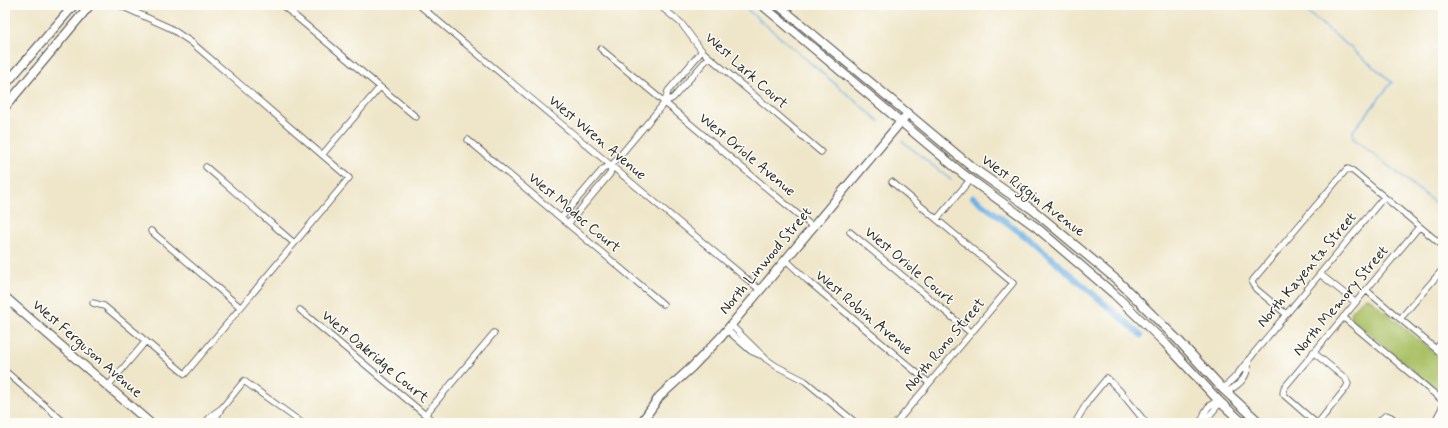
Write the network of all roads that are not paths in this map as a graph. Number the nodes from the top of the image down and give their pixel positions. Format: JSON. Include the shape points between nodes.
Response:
{"nodes":[{"id":1,"x":74,"y":5,"type":"edge"},
{"id":2,"x":83,"y":5,"type":"edge"},
{"id":3,"x":90,"y":5,"type":"edge"},
{"id":4,"x":119,"y":5,"type":"edge"},
{"id":5,"x":282,"y":5,"type":"edge"},
{"id":6,"x":299,"y":5,"type":"edge"},
{"id":7,"x":419,"y":5,"type":"edge"},
{"id":8,"x":659,"y":5,"type":"edge"},
{"id":9,"x":762,"y":5,"type":"edge"},
{"id":10,"x":778,"y":5,"type":"edge"},
{"id":11,"x":292,"y":14,"type":"junction"},
{"id":12,"x":74,"y":24,"type":"junction"},
{"id":13,"x":601,"y":49,"type":"dead end"},
{"id":14,"x":702,"y":51,"type":"junction"},
{"id":15,"x":709,"y":57,"type":"junction"},
{"id":16,"x":5,"y":83,"type":"edge"},
{"id":17,"x":380,"y":87,"type":"junction"},
{"id":18,"x":5,"y":102,"type":"edge"},
{"id":19,"x":665,"y":102,"type":"junction"},
{"id":20,"x":5,"y":107,"type":"edge"},
{"id":21,"x":908,"y":113,"type":"junction"},
{"id":22,"x":416,"y":117,"type":"dead end"},
{"id":23,"x":900,"y":122,"type":"junction"},
{"id":24,"x":468,"y":140,"type":"dead end"},
{"id":25,"x":821,"y":152,"type":"dead end"},
{"id":26,"x":322,"y":155,"type":"junction"},
{"id":27,"x":612,"y":165,"type":"junction"},
{"id":28,"x":206,"y":167,"type":"dead end"},
{"id":29,"x":970,"y":180,"type":"junction"},
{"id":30,"x":892,"y":182,"type":"dead end"},
{"id":31,"x":1384,"y":197,"type":"junction"},
{"id":32,"x":561,"y":218,"type":"junction"},
{"id":33,"x":936,"y":219,"type":"junction"},
{"id":34,"x":568,"y":224,"type":"junction"},
{"id":35,"x":813,"y":227,"type":"junction"},
{"id":36,"x":1419,"y":227,"type":"junction"},
{"id":37,"x":151,"y":231,"type":"dead end"},
{"id":38,"x":850,"y":232,"type":"dead end"},
{"id":39,"x":294,"y":243,"type":"junction"},
{"id":40,"x":1443,"y":246,"type":"edge"},
{"id":41,"x":785,"y":259,"type":"junction"},
{"id":42,"x":1443,"y":269,"type":"edge"},
{"id":43,"x":1320,"y":274,"type":"junction"},
{"id":44,"x":760,"y":290,"type":"junction"},
{"id":45,"x":1366,"y":290,"type":"junction"},
{"id":46,"x":5,"y":297,"type":"edge"},
{"id":47,"x":1355,"y":302,"type":"junction"},
{"id":48,"x":93,"y":303,"type":"dead end"},
{"id":49,"x":663,"y":304,"type":"dead end"},
{"id":50,"x":240,"y":307,"type":"junction"},
{"id":51,"x":300,"y":310,"type":"dead end"},
{"id":52,"x":1286,"y":314,"type":"junction"},
{"id":53,"x":1343,"y":317,"type":"junction"},
{"id":54,"x":1400,"y":319,"type":"junction"},
{"id":55,"x":729,"y":327,"type":"junction"},
{"id":56,"x":494,"y":333,"type":"dead end"},
{"id":57,"x":971,"y":333,"type":"junction"},
{"id":58,"x":1443,"y":340,"type":"edge"},
{"id":59,"x":146,"y":341,"type":"junction"},
{"id":60,"x":1165,"y":343,"type":"junction"},
{"id":61,"x":1436,"y":349,"type":"junction"},
{"id":62,"x":1313,"y":352,"type":"junction"},
{"id":63,"x":1443,"y":355,"type":"edge"},
{"id":64,"x":1250,"y":359,"type":"junction"},
{"id":65,"x":5,"y":371,"type":"edge"},
{"id":66,"x":1240,"y":372,"type":"junction"},
{"id":67,"x":1246,"y":375,"type":"junction"},
{"id":68,"x":929,"y":383,"type":"junction"},
{"id":69,"x":108,"y":386,"type":"junction"},
{"id":70,"x":1225,"y":390,"type":"junction"},
{"id":71,"x":1220,"y":401,"type":"junction"},
{"id":72,"x":1443,"y":401,"type":"edge"},
{"id":73,"x":1443,"y":406,"type":"edge"},
{"id":74,"x":222,"y":408,"type":"junction"},
{"id":75,"x":425,"y":415,"type":"junction"},
{"id":76,"x":1435,"y":420,"type":"edge"},
{"id":77,"x":65,"y":423,"type":"edge"},
{"id":78,"x":150,"y":423,"type":"edge"},
{"id":79,"x":205,"y":423,"type":"edge"},
{"id":80,"x":213,"y":423,"type":"edge"},
{"id":81,"x":302,"y":423,"type":"edge"},
{"id":82,"x":435,"y":423,"type":"edge"},
{"id":83,"x":641,"y":423,"type":"edge"},
{"id":84,"x":856,"y":423,"type":"edge"},
{"id":85,"x":896,"y":423,"type":"edge"},
{"id":86,"x":1075,"y":423,"type":"edge"},
{"id":87,"x":1146,"y":423,"type":"edge"},
{"id":88,"x":1199,"y":423,"type":"edge"},
{"id":89,"x":1243,"y":423,"type":"edge"},
{"id":90,"x":1252,"y":423,"type":"edge"},
{"id":91,"x":1260,"y":423,"type":"edge"},
{"id":92,"x":1317,"y":423,"type":"edge"},
{"id":93,"x":1377,"y":423,"type":"edge"},
{"id":94,"x":1398,"y":423,"type":"edge"},
{"id":95,"x":1443,"y":423,"type":"edge"}],
"edges":[{"from":1,"to":16,"type":"main road"},
{"from":2,"to":12,"type":"main road","via":[[73,17]]},
{"from":3,"to":12,"type":"main road"},
{"from":4,"to":26,"type":"street","via":[[170,28],[191,42]]},
{"from":5,"to":11,"type":"street"},
{"from":6,"to":11,"type":"street"},
{"from":7,"to":27,"type":"street","name":"West Wren Avenue"},
{"from":8,"to":14,"type":"street","name":"West Lark Court","via":[[681,23]]},
{"from":9,"to":23,"type":"main road","name":"West Riggin Avenue"},
{"from":10,"to":21,"type":"main road","name":"West Riggin Avenue"},
{"from":11,"to":17,"type":"street"},
{"from":12,"to":20,"type":"main road"},
{"from":13,"to":19,"type":"street"},
{"from":14,"to":15,"type":"street","name":"West Lark Court"},
{"from":14,"to":19,"type":"street","via":[[668,91]]},
{"from":15,"to":19,"type":"street","via":[[674,98]]},
{"from":15,"to":25,"type":"street","name":"West Lark Court"},
{"from":16,"to":18,"type":"main road","via":[[10,88],[10,93]]},
{"from":17,"to":22,"type":"street"},
{"from":17,"to":26,"type":"street"},
{"from":19,"to":27,"type":"street"},
{"from":19,"to":35,"type":"street","name":"West Oriole Avenue"},
{"from":21,"to":23,"type":"main road","name":"North Linwood Street"},
{"from":21,"to":70,"type":"main road","name":"West Riggin Avenue","via":[[973,168],[1032,210],[1118,281]]},
{"from":23,"to":29,"type":"main road","name":"West Riggin Avenue"},
{"from":23,"to":35,"type":"main road","name":"North Linwood Street"},
{"from":24,"to":32,"type":"street","name":"West Modoc Court"},
{"from":26,"to":39,"type":"street","via":[[349,178]]},
{"from":27,"to":32,"type":"street","via":[[603,169]]},
{"from":27,"to":34,"type":"street","via":[[610,174]]},
{"from":27,"to":44,"type":"street","name":"West Wren Avenue"},
{"from":28,"to":39,"type":"street"},
{"from":29,"to":33,"type":"street"},
{"from":29,"to":60,"type":"main road","name":"West Riggin Avenue","via":[[1036,227],[1114,294]]},
{"from":30,"to":33,"type":"street"},
{"from":31,"to":36,"type":"street"},
{"from":31,"to":43,"type":"street","name":"North Kayenta Street"},
{"from":31,"to":52,"type":"street","via":[[1348,169],[1259,272],[1252,283]]},
{"from":32,"to":34,"type":"street","name":"West Modoc Court"},
{"from":33,"to":57,"type":"street","name":"North Rono Street","via":[[1013,283]]},
{"from":34,"to":49,"type":"street","name":"West Modoc Court"},
{"from":35,"to":41,"type":"main road","name":"North Linwood Street"},
{"from":36,"to":40,"type":"street"},
{"from":36,"to":45,"type":"street","name":"North Memory Street"},
{"from":37,"to":50,"type":"street"},
{"from":38,"to":57,"type":"street","name":"West Oriole Court"},
{"from":39,"to":50,"type":"street"},
{"from":41,"to":44,"type":"main road","name":"North Linwood Street"},
{"from":41,"to":68,"type":"street","name":"West Robin Avenue"},
{"from":42,"to":54,"type":"street"},
{"from":43,"to":47,"type":"street"},
{"from":43,"to":52,"type":"street","name":"North Kayenta Street"},
{"from":44,"to":55,"type":"main road","name":"North Linwood Street"},
{"from":45,"to":47,"type":"street","name":"North Memory Street"},
{"from":45,"to":54,"type":"street"},
{"from":46,"to":69,"type":"main road","name":"West Ferguson Avenue"},
{"from":47,"to":53,"type":"street","name":"North Memory Street"},
{"from":48,"to":59,"type":"street","via":[[104,306]]},
{"from":50,"to":59,"type":"street","via":[[185,374]]},
{"from":51,"to":75,"type":"street","name":"West Oakridge Court"},
{"from":52,"to":64,"type":"street","name":"North Kayenta Street"},
{"from":53,"to":62,"type":"street","name":"North Memory Street"},
{"from":53,"to":72,"type":"street"},
{"from":54,"to":61,"type":"street"},
{"from":55,"to":83,"type":"main road","name":"North Linwood Street","via":[[706,353],[660,396]]},
{"from":55,"to":84,"type":"street","via":[[751,351],[805,381]]},
{"from":56,"to":75,"type":"street"},
{"from":57,"to":68,"type":"street","name":"North Rono Street"},
{"from":58,"to":61,"type":"street"},
{"from":59,"to":69,"type":"street"},
{"from":60,"to":70,"type":"main road","via":[[1180,351],[1222,392]]},
{"from":60,"to":71,"type":"main road","name":"West Riggin Avenue"},
{"from":61,"to":63,"type":"street"},
{"from":62,"to":92,"type":"street","name":"North Memory Street","via":[[1283,392],[1286,398]]},
{"from":62,"to":92,"type":"street","via":[[1346,379],[1348,384]]},
{"from":64,"to":66,"type":"street","name":"North Kayenta Street"},
{"from":64,"to":67,"type":"street","name":"North Kayenta Street"},
{"from":65,"to":77,"type":"street"},
{"from":66,"to":67,"type":"street"},
{"from":66,"to":70,"type":"street","name":"North Kayenta Street"},
{"from":67,"to":70,"type":"street","via":[[1237,386]]},
{"from":68,"to":85,"type":"street","name":"North Rono Street"},
{"from":69,"to":78,"type":"main road","name":"West Ferguson Avenue"},
{"from":70,"to":91,"type":"main road","name":"West Riggin Avenue"},
{"from":71,"to":88,"type":"street","via":[[1213,403],[1204,412]]},
{"from":71,"to":89,"type":"main road","name":"West Riggin Avenue"},
{"from":71,"to":90,"type":"main road","via":[[1229,402]]},
{"from":73,"to":76,"type":"street"},
{"from":74,"to":79,"type":"street"},
{"from":74,"to":80,"type":"street"},
{"from":74,"to":81,"type":"street","via":[[244,381]]},
{"from":75,"to":82,"type":"street","name":"West Oakridge Court"},
{"from":76,"to":95,"type":"street"},
{"from":86,"to":87,"type":"street","via":[[1088,401],[1107,378]]},
{"from":93,"to":94,"type":"street","via":[[1386,415]]}]}
